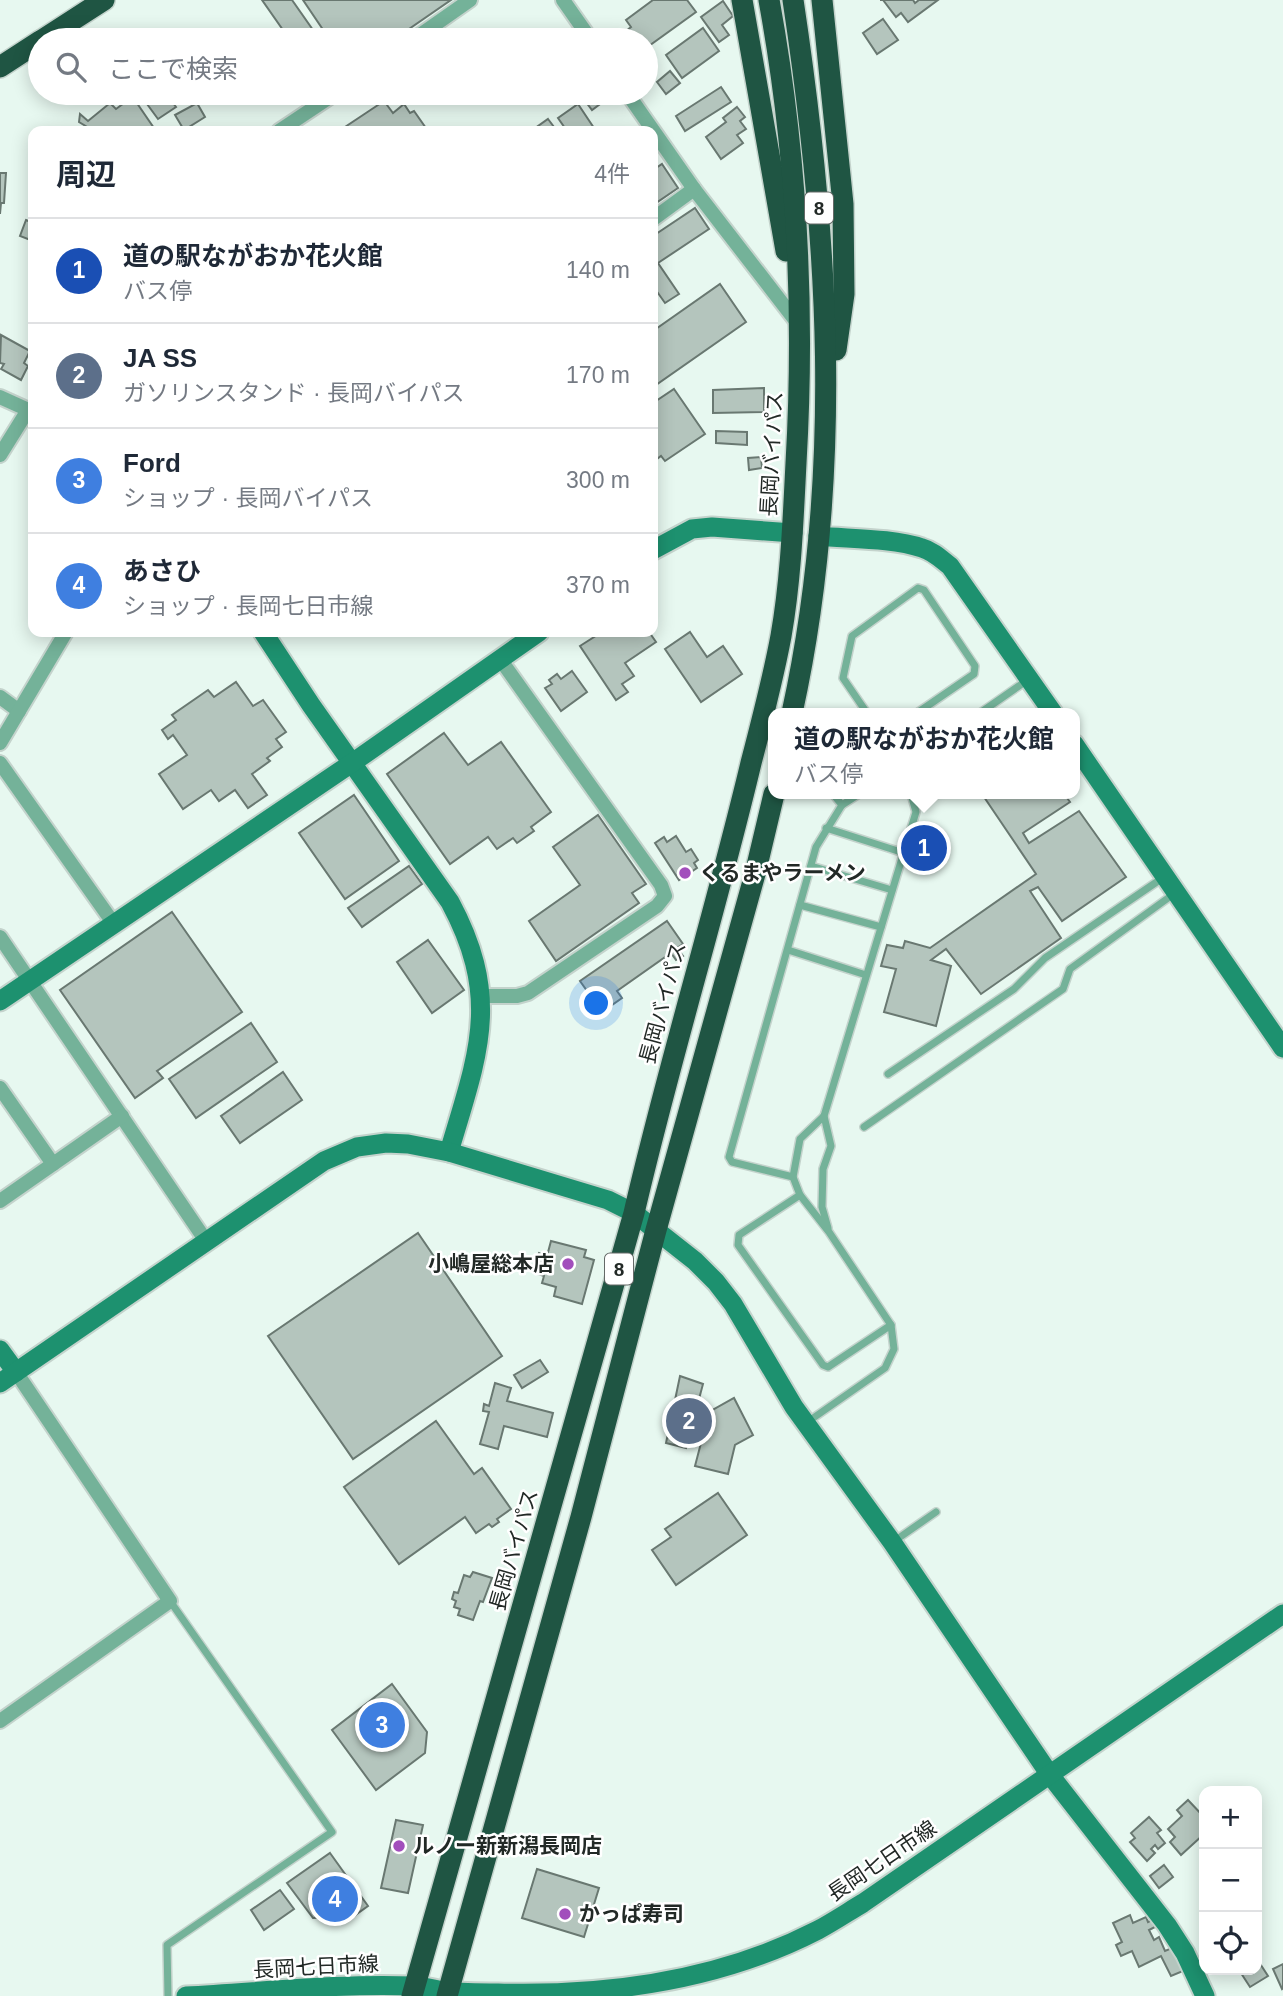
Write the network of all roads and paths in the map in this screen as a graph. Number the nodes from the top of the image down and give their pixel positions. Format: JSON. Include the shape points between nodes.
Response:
{"nodes":[{"id":1,"x":104,"y":0,"type":"edge"},
{"id":2,"x":470,"y":0,"type":"edge"},
{"id":3,"x":563,"y":0,"type":"edge"},
{"id":4,"x":742,"y":0,"type":"edge"},
{"id":5,"x":769,"y":0,"type":"edge"},
{"id":6,"x":793,"y":0,"type":"edge"},
{"id":7,"x":822,"y":0,"type":"edge"},
{"id":8,"x":61,"y":28,"type":"edge"},
{"id":9,"x":430,"y":28,"type":"edge"},
{"id":10,"x":583,"y":28,"type":"edge"},
{"id":11,"x":28,"y":49,"type":"edge"},
{"id":12,"x":0,"y":67,"type":"edge"},
{"id":13,"x":318,"y":105,"type":"edge"},
{"id":14,"x":635,"y":105,"type":"edge"},
{"id":15,"x":286,"y":126,"type":"edge"},
{"id":16,"x":650,"y":126,"type":"edge"},
{"id":17,"x":658,"y":137,"type":"edge"},
{"id":18,"x":694,"y":189,"type":"junction"},
{"id":19,"x":658,"y":215,"type":"edge"},
{"id":20,"x":800,"y":326,"type":"junction"},
{"id":21,"x":0,"y":397,"type":"edge"},
{"id":22,"x":28,"y":410,"type":"edge"},
{"id":23,"x":28,"y":415,"type":"edge"},
{"id":24,"x":827,"y":417,"type":"junction"},
{"id":25,"x":0,"y":456,"type":"edge"},
{"id":26,"x":793,"y":533,"type":"junction"},
{"id":27,"x":818,"y":536,"type":"junction"},
{"id":28,"x":658,"y":547,"type":"edge"},
{"id":29,"x":63,"y":637,"type":"edge"},
{"id":30,"x":266,"y":637,"type":"edge"},
{"id":31,"x":532,"y":637,"type":"edge"},
{"id":32,"x":500,"y":659,"type":"junction"},
{"id":33,"x":1030,"y":678,"type":"junction"},
{"id":34,"x":0,"y":696,"type":"edge"},
{"id":35,"x":793,"y":708,"type":"edge"},
{"id":36,"x":864,"y":708,"type":"edge"},
{"id":37,"x":924,"y":708,"type":"edge"},
{"id":38,"x":987,"y":708,"type":"edge"},
{"id":39,"x":1051,"y":708,"type":"edge"},
{"id":40,"x":19,"y":711,"type":"junction"},
{"id":41,"x":0,"y":743,"type":"edge"},
{"id":42,"x":1080,"y":753,"type":"edge"},
{"id":43,"x":352,"y":762,"type":"junction"},
{"id":44,"x":0,"y":763,"type":"edge"},
{"id":45,"x":773,"y":799,"type":"edge"},
{"id":46,"x":837,"y":799,"type":"edge"},
{"id":47,"x":851,"y":799,"type":"edge"},
{"id":48,"x":912,"y":799,"type":"edge"},
{"id":49,"x":842,"y":805,"type":"junction"},
{"id":50,"x":825,"y":828,"type":"junction"},
{"id":51,"x":904,"y":853,"type":"junction"},
{"id":52,"x":811,"y":866,"type":"junction"},
{"id":53,"x":1170,"y":885,"type":"junction"},
{"id":54,"x":892,"y":890,"type":"junction"},
{"id":55,"x":800,"y":905,"type":"junction"},
{"id":56,"x":114,"y":924,"type":"junction"},
{"id":57,"x":881,"y":927,"type":"junction"},
{"id":58,"x":0,"y":937,"type":"edge"},
{"id":59,"x":788,"y":950,"type":"junction"},
{"id":60,"x":866,"y":975,"type":"junction"},
{"id":61,"x":29,"y":980,"type":"junction"},
{"id":62,"x":481,"y":996,"type":"junction"},
{"id":63,"x":0,"y":1001,"type":"edge"},
{"id":64,"x":1283,"y":1048,"type":"edge"},
{"id":65,"x":888,"y":1074,"type":"dead end"},
{"id":66,"x":0,"y":1088,"type":"edge"},
{"id":67,"x":122,"y":1116,"type":"junction"},
{"id":68,"x":824,"y":1116,"type":"junction"},
{"id":69,"x":864,"y":1127,"type":"dead end"},
{"id":70,"x":449,"y":1152,"type":"junction"},
{"id":71,"x":53,"y":1164,"type":"junction"},
{"id":72,"x":793,"y":1177,"type":"junction"},
{"id":73,"x":800,"y":1195,"type":"junction"},
{"id":74,"x":0,"y":1201,"type":"edge"},
{"id":75,"x":635,"y":1213,"type":"junction"},
{"id":76,"x":656,"y":1230,"type":"junction"},
{"id":77,"x":829,"y":1232,"type":"junction"},
{"id":78,"x":206,"y":1241,"type":"junction"},
{"id":79,"x":891,"y":1325,"type":"junction"},
{"id":80,"x":0,"y":1350,"type":"edge"},
{"id":81,"x":8,"y":1378,"type":"edge"},
{"id":82,"x":805,"y":1423,"type":"junction"},
{"id":83,"x":936,"y":1512,"type":"dead end"},
{"id":84,"x":892,"y":1542,"type":"junction"},
{"id":85,"x":170,"y":1601,"type":"junction"},
{"id":86,"x":1283,"y":1614,"type":"edge"},
{"id":87,"x":0,"y":1721,"type":"edge"},
{"id":88,"x":1050,"y":1775,"type":"junction"},
{"id":89,"x":414,"y":1991,"type":"edge"},
{"id":90,"x":444,"y":1994,"type":"edge"},
{"id":91,"x":583,"y":1994,"type":"edge"},
{"id":92,"x":168,"y":1996,"type":"edge"},
{"id":93,"x":186,"y":1996,"type":"edge"},
{"id":94,"x":1205,"y":1996,"type":"edge"}],
"edges":[{"from":1,"to":8,"type":"highway"},
{"from":2,"to":9,"type":"street"},
{"from":3,"to":10,"type":"street"},
{"from":4,"to":20,"type":"highway"},
{"from":5,"to":20,"type":"highway","name":"長岡バイパス","number":"8","via":[[793,161]]},
{"from":6,"to":24,"type":"highway","number":"8","via":[[816,166]]},
{"from":7,"to":24,"type":"highway","via":[[844,204],[844,294]]},
{"from":11,"to":12,"type":"highway"},
{"from":13,"to":15,"type":"street"},
{"from":14,"to":16,"type":"street"},
{"from":17,"to":18,"type":"street"},
{"from":18,"to":19,"type":"street"},
{"from":18,"to":20,"type":"street"},
{"from":20,"to":26,"type":"highway","name":"長岡バイパス","number":"8"},
{"from":21,"to":22,"type":"street"},
{"from":23,"to":25,"type":"street"},
{"from":24,"to":27,"type":"highway","number":"8"},
{"from":26,"to":27,"type":"street"},
{"from":26,"to":28,"type":"street","via":[[692,529]]},
{"from":26,"to":75,"type":"highway","name":"長岡バイパス","number":"8","via":[[767,700]]},
{"from":27,"to":33,"type":"street","via":[[903,544],[936,554],[950,566]]},
{"from":27,"to":35,"type":"highway","number":"8","via":[[808,629]]},
{"from":29,"to":40,"type":"street"},
{"from":30,"to":43,"type":"street"},
{"from":31,"to":32,"type":"street"},
{"from":32,"to":43,"type":"street"},
{"from":32,"to":62,"type":"street","via":[[661,884],[665,896],[657,906],[528,993]]},
{"from":33,"to":38,"type":"lane"},
{"from":33,"to":39,"type":"street"},
{"from":34,"to":40,"type":"street"},
{"from":36,"to":37,"type":"lane","via":[[843,678],[852,636],[918,588],[924,590],[975,666],[974,674]]},
{"from":40,"to":41,"type":"street"},
{"from":42,"to":53,"type":"street"},
{"from":43,"to":56,"type":"street"},
{"from":43,"to":62,"type":"street","via":[[450,902],[466,932]]},
{"from":44,"to":56,"type":"street"},
{"from":45,"to":76,"type":"highway","number":"8"},
{"from":46,"to":49,"type":"lane"},
{"from":47,"to":49,"type":"lane"},
{"from":48,"to":51,"type":"lane","via":[[916,812]]},
{"from":49,"to":50,"type":"lane"},
{"from":50,"to":51,"type":"lane"},
{"from":50,"to":52,"type":"lane"},
{"from":51,"to":54,"type":"lane"},
{"from":52,"to":54,"type":"lane"},
{"from":52,"to":55,"type":"lane"},
{"from":53,"to":64,"type":"street"},
{"from":53,"to":65,"type":"lane","via":[[1045,958],[1014,989]]},
{"from":53,"to":69,"type":"lane","via":[[1070,969],[1063,989]]},
{"from":54,"to":57,"type":"lane"},
{"from":55,"to":57,"type":"lane"},
{"from":55,"to":59,"type":"lane"},
{"from":56,"to":61,"type":"street"},
{"from":57,"to":60,"type":"lane"},
{"from":58,"to":61,"type":"street"},
{"from":59,"to":60,"type":"lane"},
{"from":59,"to":72,"type":"lane","via":[[729,1157],[732,1162]]},
{"from":60,"to":68,"type":"lane"},
{"from":61,"to":63,"type":"street"},
{"from":61,"to":67,"type":"street"},
{"from":62,"to":70,"type":"street","via":[[476,1057]]},
{"from":66,"to":71,"type":"street"},
{"from":67,"to":71,"type":"street"},
{"from":67,"to":78,"type":"street"},
{"from":68,"to":72,"type":"lane","via":[[800,1139]]},
{"from":68,"to":77,"type":"lane","via":[[831,1146],[823,1169],[822,1208]]},
{"from":70,"to":75,"type":"street","via":[[608,1200]]},
{"from":70,"to":78,"type":"street","via":[[408,1144],[357,1147],[324,1161]]},
{"from":71,"to":74,"type":"street"},
{"from":72,"to":73,"type":"lane"},
{"from":73,"to":77,"type":"lane"},
{"from":73,"to":79,"type":"lane","via":[[739,1235],[738,1245],[822,1365],[828,1367]]},
{"from":75,"to":76,"type":"street"},
{"from":75,"to":89,"type":"highway","name":"長岡バイパス","number":"8"},
{"from":76,"to":82,"type":"street","via":[[695,1261],[733,1304]]},
{"from":76,"to":90,"type":"highway","number":"8","via":[[580,1517]]},
{"from":77,"to":79,"type":"lane"},
{"from":78,"to":81,"type":"street"},
{"from":79,"to":82,"type":"lane","via":[[894,1349],[885,1368]]},
{"from":80,"to":81,"type":"street"},
{"from":81,"to":85,"type":"street"},
{"from":82,"to":84,"type":"street"},
{"from":83,"to":84,"type":"lane"},
{"from":84,"to":88,"type":"street"},
{"from":85,"to":87,"type":"street"},
{"from":85,"to":92,"type":"lane","via":[[332,1832],[167,1945]]},
{"from":86,"to":88,"type":"street","name":"長岡七日市線"},
{"from":88,"to":91,"type":"street","name":"長岡七日市線","via":[[818,1930],[763,1954],[684,1978]]},
{"from":88,"to":94,"type":"street","via":[[1167,1925]]},
{"from":89,"to":90,"type":"street","name":"長岡七日市線"},
{"from":89,"to":93,"type":"street","name":"長岡七日市線","via":[[365,1986]]},
{"from":90,"to":91,"type":"street","name":"長岡七日市線"}]}
